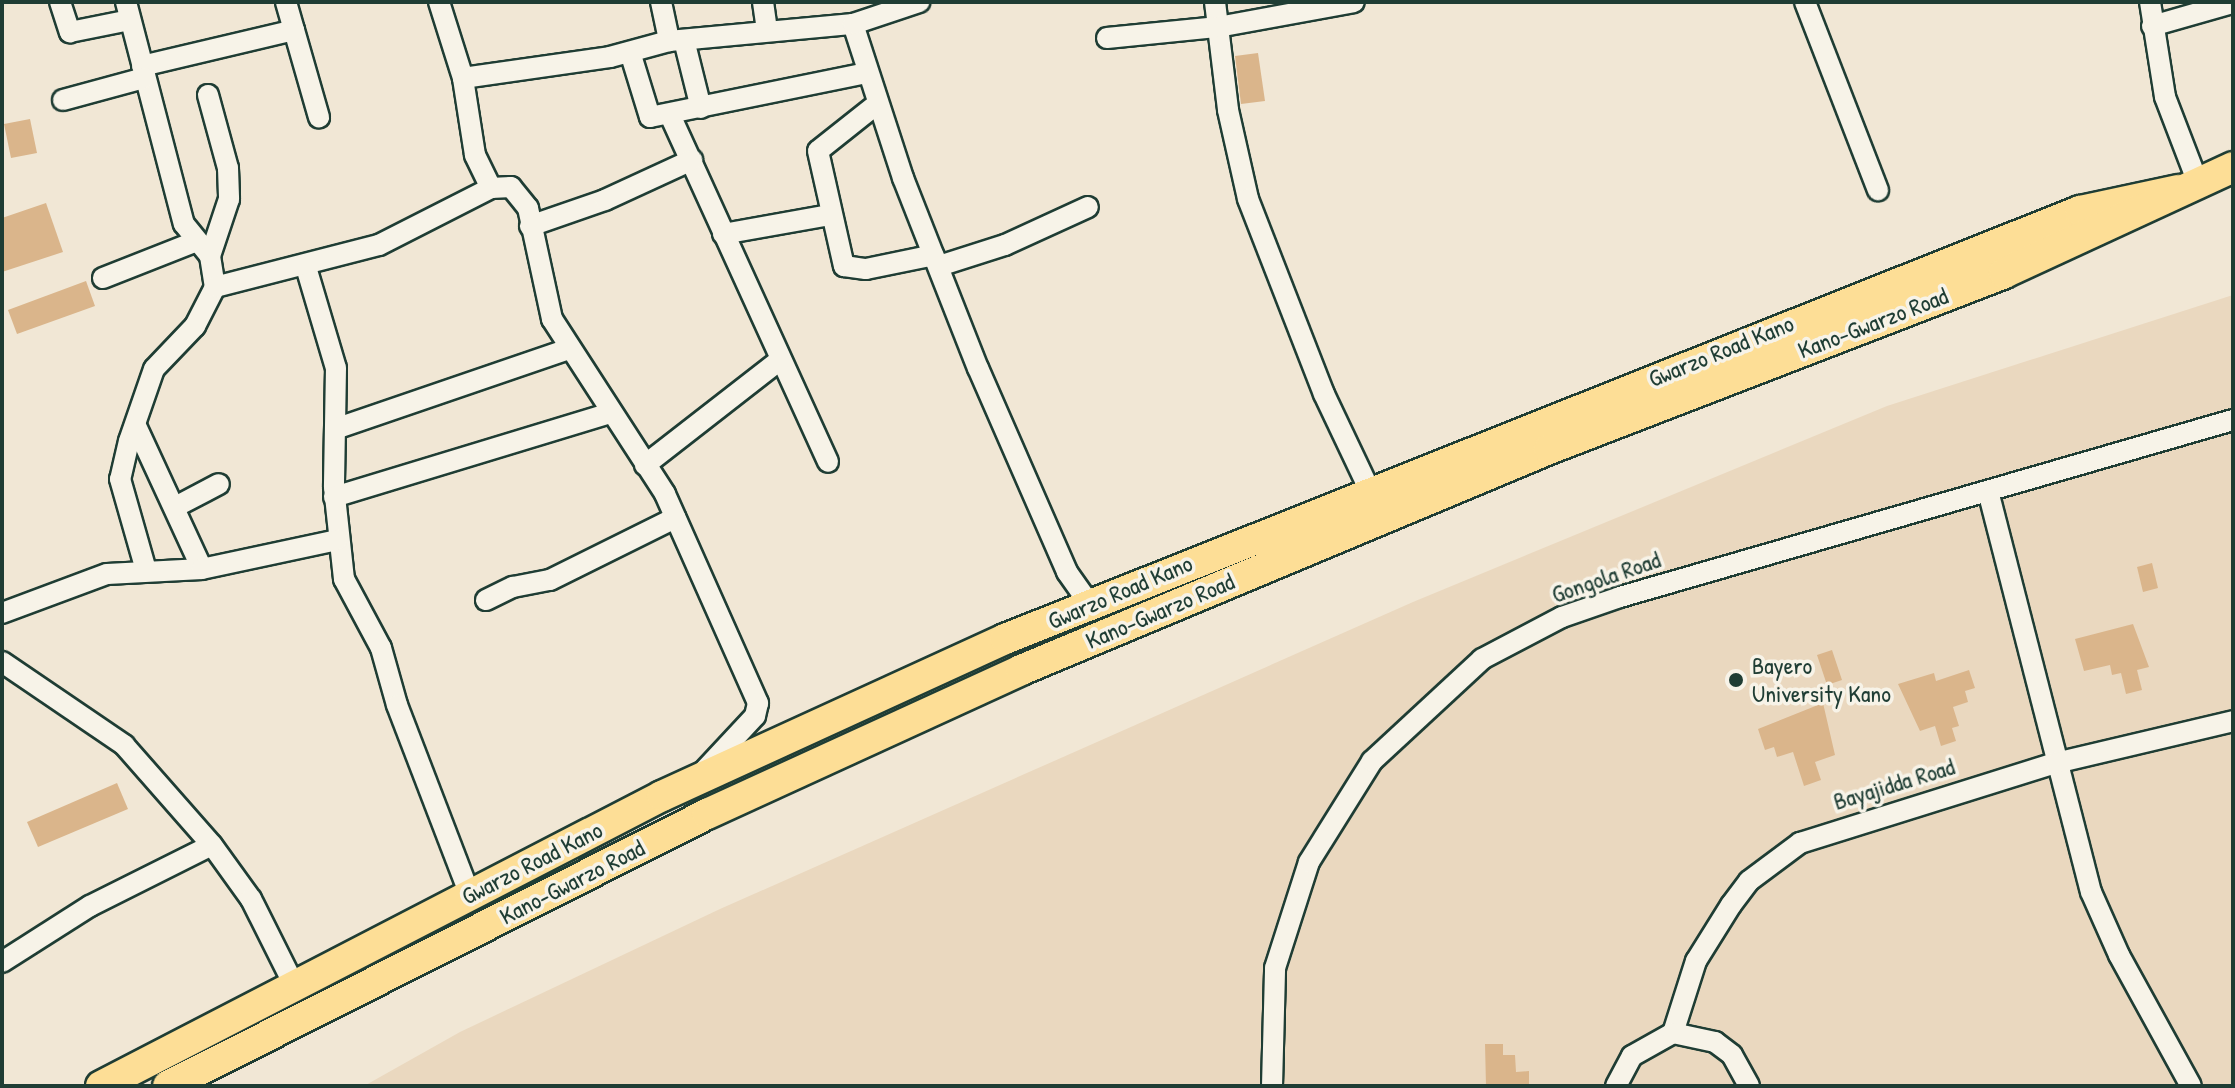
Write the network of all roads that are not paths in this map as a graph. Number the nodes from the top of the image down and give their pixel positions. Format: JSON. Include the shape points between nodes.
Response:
{"nodes":[{"id":1,"x":60,"y":2,"type":"edge"},
{"id":2,"x":286,"y":2,"type":"edge"},
{"id":3,"x":439,"y":2,"type":"edge"},
{"id":4,"x":661,"y":2,"type":"edge"},
{"id":5,"x":763,"y":2,"type":"edge"},
{"id":6,"x":919,"y":2,"type":"edge"},
{"id":7,"x":1215,"y":2,"type":"edge"},
{"id":8,"x":1354,"y":2,"type":"edge"},
{"id":9,"x":1805,"y":2,"type":"edge"},
{"id":10,"x":2150,"y":2,"type":"edge"},
{"id":11,"x":2233,"y":3,"type":"edge"},
{"id":12,"x":128,"y":11,"type":"edge"},
{"id":13,"x":853,"y":24,"type":"junction"},
{"id":14,"x":2152,"y":26,"type":"junction"},
{"id":15,"x":1218,"y":27,"type":"junction"},
{"id":16,"x":294,"y":30,"type":"junction"},
{"id":17,"x":767,"y":31,"type":"junction"},
{"id":18,"x":1107,"y":38,"type":"dead end"},
{"id":19,"x":676,"y":40,"type":"junction"},
{"id":20,"x":630,"y":52,"type":"junction"},
{"id":21,"x":143,"y":72,"type":"junction"},
{"id":22,"x":867,"y":73,"type":"junction"},
{"id":23,"x":463,"y":78,"type":"junction"},
{"id":24,"x":208,"y":95,"type":"dead end"},
{"id":25,"x":63,"y":100,"type":"dead end"},
{"id":26,"x":877,"y":104,"type":"junction"},
{"id":27,"x":701,"y":108,"type":"junction"},
{"id":28,"x":670,"y":115,"type":"junction"},
{"id":29,"x":319,"y":117,"type":"dead end"},
{"id":30,"x":692,"y":160,"type":"junction"},
{"id":31,"x":2233,"y":167,"type":"edge"},
{"id":32,"x":2188,"y":186,"type":"junction"},
{"id":33,"x":491,"y":188,"type":"junction"},
{"id":34,"x":1878,"y":190,"type":"dead end"},
{"id":35,"x":1088,"y":207,"type":"dead end"},
{"id":36,"x":830,"y":215,"type":"junction"},
{"id":37,"x":530,"y":226,"type":"junction"},
{"id":38,"x":723,"y":234,"type":"junction"},
{"id":39,"x":203,"y":248,"type":"junction"},
{"id":40,"x":937,"y":261,"type":"junction"},
{"id":41,"x":306,"y":267,"type":"junction"},
{"id":42,"x":103,"y":278,"type":"dead end"},
{"id":43,"x":215,"y":287,"type":"junction"},
{"id":44,"x":569,"y":349,"type":"junction"},
{"id":45,"x":781,"y":359,"type":"junction"},
{"id":46,"x":610,"y":413,"type":"junction"},
{"id":47,"x":2233,"y":420,"type":"edge"},
{"id":48,"x":136,"y":426,"type":"junction"},
{"id":49,"x":335,"y":429,"type":"junction"},
{"id":50,"x":828,"y":462,"type":"dead end"},
{"id":51,"x":645,"y":465,"type":"junction"},
{"id":52,"x":219,"y":484,"type":"dead end"},
{"id":53,"x":1370,"y":491,"type":"junction"},
{"id":54,"x":1988,"y":491,"type":"junction"},
{"id":55,"x":334,"y":497,"type":"junction"},
{"id":56,"x":177,"y":506,"type":"junction"},
{"id":57,"x":675,"y":518,"type":"junction"},
{"id":58,"x":337,"y":540,"type":"junction"},
{"id":59,"x":202,"y":569,"type":"junction"},
{"id":60,"x":146,"y":570,"type":"junction"},
{"id":61,"x":486,"y":600,"type":"dead end"},
{"id":62,"x":1091,"y":606,"type":"junction"},
{"id":63,"x":2,"y":613,"type":"edge"},
{"id":64,"x":2,"y":662,"type":"edge"},
{"id":65,"x":2233,"y":721,"type":"edge"},
{"id":66,"x":2056,"y":763,"type":"junction"},
{"id":67,"x":695,"y":780,"type":"junction"},
{"id":68,"x":212,"y":845,"type":"junction"},
{"id":69,"x":470,"y":895,"type":"junction"},
{"id":70,"x":2,"y":962,"type":"edge"},
{"id":71,"x":294,"y":985,"type":"junction"},
{"id":72,"x":1673,"y":1033,"type":"junction"},
{"id":73,"x":101,"y":1086,"type":"edge"},
{"id":74,"x":168,"y":1086,"type":"edge"},
{"id":75,"x":1272,"y":1086,"type":"edge"},
{"id":76,"x":1616,"y":1086,"type":"edge"},
{"id":77,"x":1749,"y":1086,"type":"edge"},
{"id":78,"x":2191,"y":1086,"type":"edge"}],
"edges":[{"from":1,"to":12,"type":"street","via":[[70,32]]},
{"from":2,"to":16,"type":"street"},
{"from":3,"to":23,"type":"street"},
{"from":4,"to":19,"type":"street"},
{"from":5,"to":17,"type":"street"},
{"from":6,"to":13,"type":"street"},
{"from":7,"to":15,"type":"street"},
{"from":8,"to":15,"type":"street"},
{"from":9,"to":34,"type":"street"},
{"from":10,"to":14,"type":"street"},
{"from":11,"to":14,"type":"street"},
{"from":12,"to":21,"type":"street"},
{"from":13,"to":17,"type":"street"},
{"from":13,"to":22,"type":"street"},
{"from":14,"to":32,"type":"street"},
{"from":15,"to":18,"type":"street"},
{"from":15,"to":53,"type":"street","via":[[1228,110],[1248,199],[1324,394]]},
{"from":16,"to":21,"type":"street"},
{"from":16,"to":29,"type":"street"},
{"from":17,"to":19,"type":"street"},
{"from":19,"to":20,"type":"street"},
{"from":19,"to":27,"type":"street"},
{"from":20,"to":23,"type":"street"},
{"from":20,"to":28,"type":"street","via":[[647,115]]},
{"from":21,"to":25,"type":"street"},
{"from":21,"to":39,"type":"street","via":[[184,224]]},
{"from":22,"to":26,"type":"street"},
{"from":22,"to":27,"type":"street"},
{"from":23,"to":33,"type":"street","via":[[475,155]]},
{"from":24,"to":39,"type":"street","via":[[228,168],[229,199]]},
{"from":26,"to":36,"type":"street","via":[[818,151]]},
{"from":26,"to":40,"type":"street"},
{"from":27,"to":28,"type":"street"},
{"from":28,"to":30,"type":"street"},
{"from":30,"to":37,"type":"street","via":[[605,200]]},
{"from":30,"to":38,"type":"street","via":[[721,218]]},
{"from":31,"to":32,"type":"main road"},
{"from":32,"to":53,"type":"main road","name":"Gwarzo Road Kano","via":[[2080,211]]},
{"from":32,"to":74,"type":"main road","name":"Kano-Gwarzo Road","via":[[2004,273],[1549,449],[934,709],[707,814]]},
{"from":33,"to":37,"type":"street","via":[[511,187],[519,194]]},
{"from":33,"to":41,"type":"street","via":[[379,245]]},
{"from":35,"to":40,"type":"street","via":[[1005,245]]},
{"from":36,"to":38,"type":"street"},
{"from":36,"to":40,"type":"street","via":[[844,266],[866,269]]},
{"from":37,"to":44,"type":"street","via":[[552,319]]},
{"from":38,"to":45,"type":"street"},
{"from":39,"to":42,"type":"street"},
{"from":39,"to":43,"type":"street"},
{"from":40,"to":62,"type":"street","via":[[1067,572]]},
{"from":41,"to":43,"type":"street"},
{"from":41,"to":49,"type":"street","via":[[336,368]]},
{"from":43,"to":48,"type":"street","via":[[195,326],[154,369],[142,393]]},
{"from":44,"to":46,"type":"street"},
{"from":44,"to":49,"type":"street"},
{"from":45,"to":50,"type":"street"},
{"from":45,"to":51,"type":"street"},
{"from":46,"to":51,"type":"street"},
{"from":46,"to":55,"type":"street"},
{"from":47,"to":54,"type":"street","name":"Gongola Road"},
{"from":48,"to":56,"type":"street"},
{"from":48,"to":60,"type":"street","via":[[120,479]]},
{"from":49,"to":55,"type":"street"},
{"from":51,"to":57,"type":"street"},
{"from":52,"to":56,"type":"street"},
{"from":53,"to":62,"type":"main road","name":"Gwarzo Road Kano"},
{"from":54,"to":66,"type":"street"},
{"from":54,"to":75,"type":"street","name":"Gongola Road","via":[[1562,617],[1482,659],[1438,695],[1372,761],[1309,862],[1275,968]]},
{"from":55,"to":58,"type":"street"},
{"from":56,"to":59,"type":"street"},
{"from":57,"to":61,"type":"street","via":[[550,580],[513,587]]},
{"from":57,"to":67,"type":"street","via":[[758,703],[755,716]]},
{"from":58,"to":59,"type":"street"},
{"from":58,"to":69,"type":"street","via":[[344,579],[381,648],[397,705]]},
{"from":59,"to":60,"type":"street"},
{"from":60,"to":63,"type":"street","via":[[107,574]]},
{"from":62,"to":67,"type":"main road","name":"Gwarzo Road Kano","via":[[992,645]]},
{"from":64,"to":68,"type":"street","via":[[124,745]]},
{"from":65,"to":66,"type":"street","name":"Bayajidda Road"},
{"from":66,"to":72,"type":"street","name":"Bayajidda Road","via":[[1837,828],[1776,859],[1749,881],[1713,932],[1696,961]]},
{"from":66,"to":78,"type":"street","via":[[2091,892]]},
{"from":67,"to":69,"type":"main road","name":"Gwarzo Road Kano"},
{"from":68,"to":70,"type":"street","via":[[90,906]]},
{"from":68,"to":71,"type":"street","via":[[251,899]]},
{"from":69,"to":71,"type":"main road","name":"Gwarzo Road Kano"},
{"from":71,"to":73,"type":"main road","name":"Gwarzo Road Kano"},
{"from":72,"to":76,"type":"street","via":[[1632,1056]]},
{"from":72,"to":77,"type":"street","via":[[1715,1042],[1732,1055]]}]}
